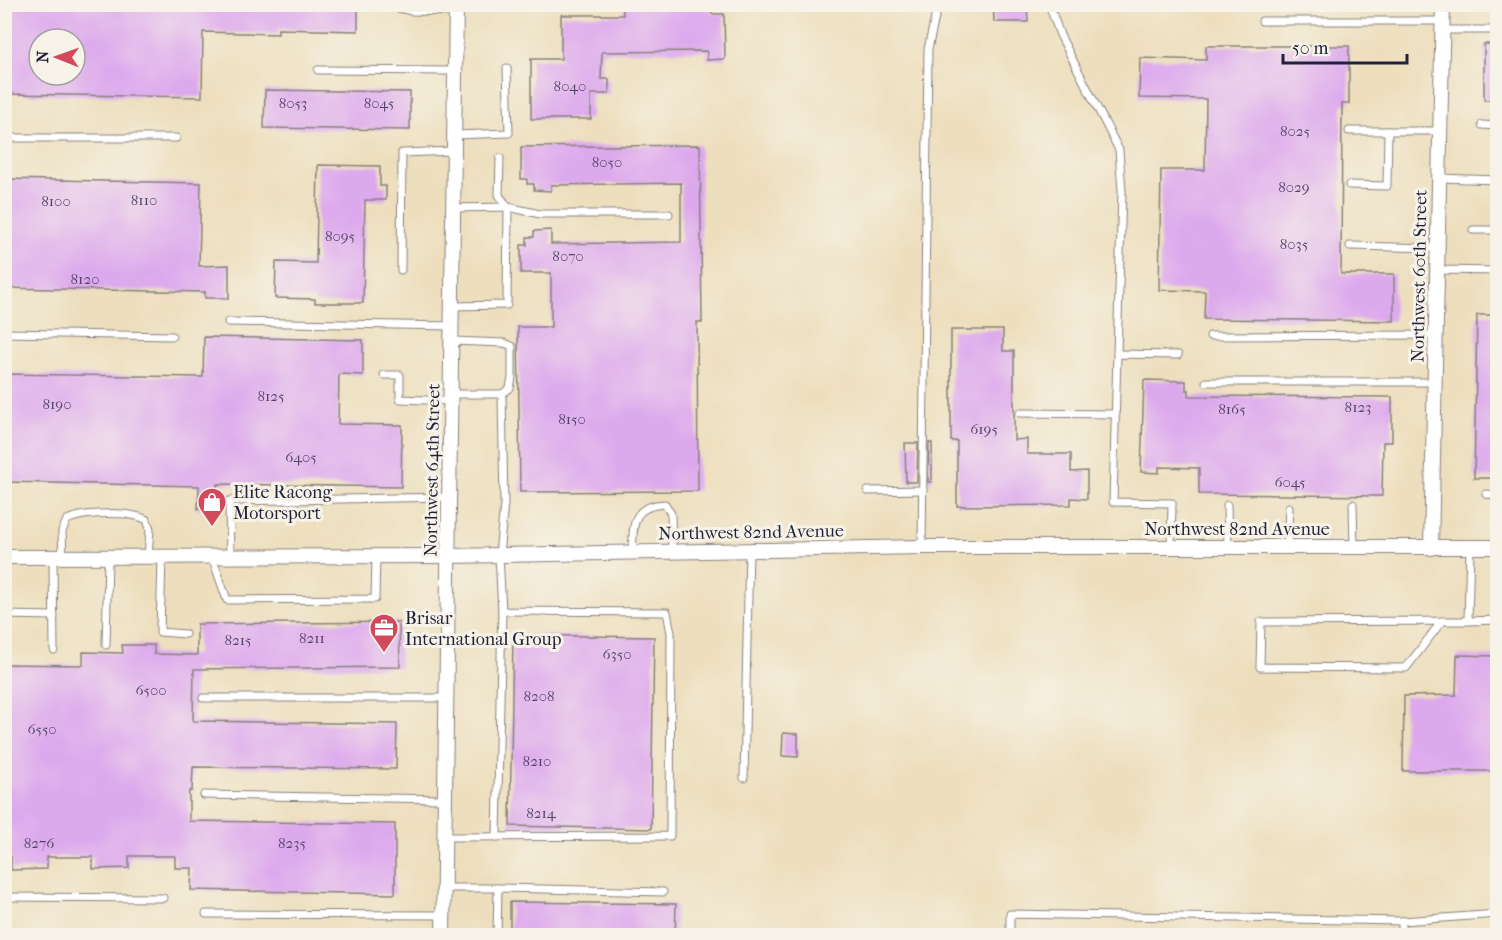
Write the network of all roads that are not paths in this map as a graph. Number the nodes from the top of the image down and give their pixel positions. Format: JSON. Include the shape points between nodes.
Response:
{"nodes":[{"id":1,"x":381,"y":4,"type":"edge"},
{"id":2,"x":938,"y":4,"type":"edge"},
{"id":3,"x":1049,"y":4,"type":"edge"},
{"id":4,"x":1443,"y":4,"type":"edge"},
{"id":5,"x":455,"y":8,"type":"edge"},
{"id":6,"x":1262,"y":21,"type":"dead end"},
{"id":7,"x":1442,"y":25,"type":"junction"},
{"id":8,"x":1497,"y":30,"type":"edge"},
{"id":9,"x":507,"y":68,"type":"dead end"},
{"id":10,"x":318,"y":70,"type":"dead end"},
{"id":11,"x":455,"y":71,"type":"junction"},
{"id":12,"x":1482,"y":126,"type":"dead end"},
{"id":13,"x":1497,"y":126,"type":"edge"},
{"id":14,"x":1349,"y":131,"type":"dead end"},
{"id":15,"x":1388,"y":131,"type":"junction"},
{"id":16,"x":1440,"y":131,"type":"junction"},
{"id":17,"x":454,"y":135,"type":"junction"},
{"id":18,"x":4,"y":138,"type":"edge"},
{"id":19,"x":176,"y":138,"type":"dead end"},
{"id":20,"x":454,"y":151,"type":"junction"},
{"id":21,"x":500,"y":158,"type":"dead end"},
{"id":22,"x":1439,"y":178,"type":"junction"},
{"id":23,"x":1497,"y":180,"type":"edge"},
{"id":24,"x":1349,"y":185,"type":"dead end"},
{"id":25,"x":508,"y":207,"type":"junction"},
{"id":26,"x":453,"y":208,"type":"junction"},
{"id":27,"x":669,"y":214,"type":"dead end"},
{"id":28,"x":1473,"y":230,"type":"dead end"},
{"id":29,"x":1497,"y":230,"type":"edge"},
{"id":30,"x":1350,"y":246,"type":"dead end"},
{"id":31,"x":1437,"y":248,"type":"junction"},
{"id":32,"x":401,"y":270,"type":"dead end"},
{"id":33,"x":1437,"y":270,"type":"junction"},
{"id":34,"x":1497,"y":271,"type":"edge"},
{"id":35,"x":452,"y":306,"type":"junction"},
{"id":36,"x":228,"y":322,"type":"dead end"},
{"id":37,"x":452,"y":326,"type":"junction"},
{"id":38,"x":4,"y":333,"type":"edge"},
{"id":39,"x":1435,"y":335,"type":"junction"},
{"id":40,"x":172,"y":336,"type":"dead end"},
{"id":41,"x":1210,"y":336,"type":"dead end"},
{"id":42,"x":452,"y":341,"type":"junction"},
{"id":43,"x":1117,"y":354,"type":"junction"},
{"id":44,"x":1178,"y":355,"type":"dead end"},
{"id":45,"x":384,"y":375,"type":"dead end"},
{"id":46,"x":1206,"y":382,"type":"dead end"},
{"id":47,"x":1434,"y":382,"type":"junction"},
{"id":48,"x":502,"y":394,"type":"junction"},
{"id":49,"x":451,"y":398,"type":"junction"},
{"id":50,"x":1020,"y":413,"type":"dead end"},
{"id":51,"x":1116,"y":414,"type":"junction"},
{"id":52,"x":923,"y":490,"type":"junction"},
{"id":53,"x":868,"y":491,"type":"dead end"},
{"id":54,"x":1486,"y":494,"type":"dead end"},
{"id":55,"x":1497,"y":495,"type":"edge"},
{"id":56,"x":450,"y":496,"type":"junction"},
{"id":57,"x":1353,"y":504,"type":"dead end"},
{"id":58,"x":1227,"y":505,"type":"dead end"},
{"id":59,"x":1289,"y":507,"type":"dead end"},
{"id":60,"x":922,"y":547,"type":"junction"},
{"id":61,"x":1171,"y":547,"type":"junction"},
{"id":62,"x":1228,"y":547,"type":"junction"},
{"id":63,"x":1287,"y":547,"type":"junction"},
{"id":64,"x":1354,"y":547,"type":"junction"},
{"id":65,"x":1497,"y":547,"type":"edge"},
{"id":66,"x":1431,"y":548,"type":"junction"},
{"id":67,"x":1470,"y":548,"type":"junction"},
{"id":68,"x":749,"y":550,"type":"junction"},
{"id":69,"x":672,"y":552,"type":"junction"},
{"id":70,"x":632,"y":553,"type":"junction"},
{"id":71,"x":499,"y":555,"type":"junction"},
{"id":72,"x":376,"y":556,"type":"junction"},
{"id":73,"x":449,"y":556,"type":"junction"},
{"id":74,"x":4,"y":557,"type":"edge"},
{"id":75,"x":58,"y":557,"type":"junction"},
{"id":76,"x":108,"y":557,"type":"junction"},
{"id":77,"x":155,"y":557,"type":"junction"},
{"id":78,"x":212,"y":557,"type":"junction"},
{"id":79,"x":230,"y":557,"type":"junction"},
{"id":80,"x":502,"y":611,"type":"junction"},
{"id":81,"x":4,"y":615,"type":"edge"},
{"id":82,"x":54,"y":616,"type":"junction"},
{"id":83,"x":1497,"y":620,"type":"edge"},
{"id":84,"x":1442,"y":621,"type":"junction"},
{"id":85,"x":1468,"y":621,"type":"junction"},
{"id":86,"x":185,"y":634,"type":"dead end"},
{"id":87,"x":106,"y":645,"type":"dead end"},
{"id":88,"x":54,"y":650,"type":"dead end"},
{"id":89,"x":203,"y":698,"type":"dead end"},
{"id":90,"x":447,"y":698,"type":"junction"},
{"id":91,"x":744,"y":778,"type":"dead end"},
{"id":92,"x":204,"y":795,"type":"dead end"},
{"id":93,"x":445,"y":799,"type":"junction"},
{"id":94,"x":445,"y":837,"type":"junction"},
{"id":95,"x":497,"y":837,"type":"junction"},
{"id":96,"x":444,"y":888,"type":"junction"},
{"id":97,"x":498,"y":888,"type":"junction"},
{"id":98,"x":663,"y":892,"type":"dead end"},
{"id":99,"x":4,"y":897,"type":"edge"},
{"id":100,"x":163,"y":898,"type":"dead end"},
{"id":101,"x":206,"y":914,"type":"dead end"},
{"id":102,"x":1497,"y":914,"type":"edge"},
{"id":103,"x":443,"y":915,"type":"junction"},
{"id":104,"x":1402,"y":921,"type":"junction"},
{"id":105,"x":443,"y":936,"type":"edge"},
{"id":106,"x":497,"y":936,"type":"edge"},
{"id":107,"x":1010,"y":936,"type":"edge"},
{"id":108,"x":1402,"y":936,"type":"edge"}],
"edges":[{"from":1,"to":5,"type":"lane","via":[[412,11]]},
{"from":2,"to":52,"type":"lane","via":[[928,50]]},
{"from":3,"to":43,"type":"lane","via":[[1063,41],[1119,150],[1122,190]]},
{"from":4,"to":7,"type":"street","name":"Northwest 60th Street"},
{"from":5,"to":11,"type":"street","name":"Northwest 64th Street"},
{"from":6,"to":7,"type":"lane"},
{"from":7,"to":8,"type":"lane"},
{"from":7,"to":16,"type":"street","name":"Northwest 60th Street"},
{"from":9,"to":17,"type":"lane","via":[[509,133]]},
{"from":10,"to":11,"type":"lane"},
{"from":11,"to":17,"type":"street","name":"Northwest 64th Street"},
{"from":12,"to":13,"type":"lane"},
{"from":14,"to":15,"type":"lane"},
{"from":15,"to":16,"type":"lane"},
{"from":15,"to":24,"type":"lane","via":[[1387,186]]},
{"from":16,"to":22,"type":"street","name":"Northwest 60th Street"},
{"from":17,"to":20,"type":"street","name":"Northwest 64th Street"},
{"from":18,"to":19,"type":"lane"},
{"from":20,"to":26,"type":"street","name":"Northwest 64th Street"},
{"from":20,"to":32,"type":"lane","via":[[402,153]]},
{"from":21,"to":25,"type":"lane","via":[[499,195]]},
{"from":22,"to":23,"type":"lane"},
{"from":22,"to":31,"type":"street","name":"Northwest 60th Street"},
{"from":25,"to":26,"type":"lane"},
{"from":25,"to":27,"type":"lane","via":[[540,213]]},
{"from":25,"to":35,"type":"lane","via":[[507,305]]},
{"from":26,"to":35,"type":"street","name":"Northwest 64th Street"},
{"from":28,"to":29,"type":"lane"},
{"from":30,"to":31,"type":"lane"},
{"from":31,"to":33,"type":"street","name":"Northwest 60th Street"},
{"from":33,"to":34,"type":"lane"},
{"from":33,"to":39,"type":"street","name":"Northwest 60th Street"},
{"from":35,"to":37,"type":"street","name":"Northwest 64th Street"},
{"from":36,"to":37,"type":"lane"},
{"from":37,"to":42,"type":"street","name":"Northwest 64th Street"},
{"from":38,"to":40,"type":"lane"},
{"from":39,"to":41,"type":"lane"},
{"from":39,"to":47,"type":"street","name":"Northwest 60th Street"},
{"from":42,"to":48,"type":"lane","via":[[512,346],[510,388]]},
{"from":42,"to":49,"type":"street","name":"Northwest 64th Street"},
{"from":43,"to":44,"type":"lane"},
{"from":43,"to":51,"type":"lane"},
{"from":45,"to":49,"type":"lane","via":[[400,375],[400,399]]},
{"from":46,"to":47,"type":"lane"},
{"from":47,"to":66,"type":"street","name":"Northwest 60th Street"},
{"from":48,"to":49,"type":"lane"},
{"from":48,"to":71,"type":"lane","via":[[504,504]]},
{"from":49,"to":56,"type":"street","name":"Northwest 64th Street"},
{"from":50,"to":51,"type":"lane"},
{"from":51,"to":61,"type":"lane","via":[[1113,502],[1172,503]]},
{"from":52,"to":53,"type":"lane"},
{"from":52,"to":60,"type":"lane"},
{"from":54,"to":55,"type":"lane"},
{"from":56,"to":73,"type":"street","name":"Northwest 64th Street"},
{"from":56,"to":79,"type":"lane","via":[[229,501]]},
{"from":57,"to":64,"type":"lane"},
{"from":58,"to":62,"type":"lane"},
{"from":59,"to":63,"type":"lane"},
{"from":60,"to":61,"type":"street","name":"Northwest 82nd Avenue"},
{"from":60,"to":68,"type":"street","name":"Northwest 82nd Avenue"},
{"from":61,"to":62,"type":"street","name":"Northwest 82nd Avenue"},
{"from":62,"to":63,"type":"street","name":"Northwest 82nd Avenue"},
{"from":63,"to":64,"type":"street","name":"Northwest 82nd Avenue"},
{"from":64,"to":66,"type":"street","name":"Northwest 82nd Avenue"},
{"from":65,"to":67,"type":"street","name":"Northwest 82nd Avenue"},
{"from":66,"to":67,"type":"street","name":"Northwest 82nd Avenue"},
{"from":67,"to":85,"type":"lane"},
{"from":68,"to":69,"type":"street","name":"Northwest 82nd Avenue"},
{"from":68,"to":91,"type":"lane"},
{"from":69,"to":70,"type":"street","name":"Northwest 82nd Avenue"},
{"from":69,"to":70,"type":"lane","via":[[671,514],[665,504],[641,510],[634,519]]},
{"from":70,"to":71,"type":"street","name":"Northwest 82nd Avenue"},
{"from":71,"to":73,"type":"street","name":"Northwest 82nd Avenue"},
{"from":71,"to":80,"type":"lane"},
{"from":72,"to":73,"type":"street","name":"Northwest 82nd Avenue"},
{"from":72,"to":78,"type":"lane","via":[[375,599],[239,600],[227,600]]},
{"from":72,"to":79,"type":"street","name":"Northwest 82nd Avenue"},
{"from":73,"to":90,"type":"street","name":"Northwest 64th Street"},
{"from":74,"to":75,"type":"street","name":"Northwest 82nd Avenue"},
{"from":75,"to":76,"type":"street","name":"Northwest 82nd Avenue"},
{"from":75,"to":77,"type":"lane","via":[[67,520],[76,516],[137,515],[147,520]]},
{"from":75,"to":82,"type":"lane"},
{"from":76,"to":77,"type":"street","name":"Northwest 82nd Avenue"},
{"from":76,"to":87,"type":"lane"},
{"from":77,"to":78,"type":"street","name":"Northwest 82nd Avenue"},
{"from":77,"to":86,"type":"lane","via":[[160,632]]},
{"from":78,"to":79,"type":"street","name":"Northwest 82nd Avenue"},
{"from":80,"to":95,"type":"lane"},
{"from":80,"to":95,"type":"lane","via":[[667,612],[671,633],[670,837]]},
{"from":81,"to":82,"type":"lane"},
{"from":82,"to":88,"type":"lane"},
{"from":83,"to":85,"type":"lane"},
{"from":84,"to":84,"type":"lane","via":[[1261,622],[1260,668],[1406,668]]},
{"from":84,"to":85,"type":"lane"},
{"from":89,"to":90,"type":"lane"},
{"from":90,"to":93,"type":"street","name":"Northwest 64th Street"},
{"from":92,"to":93,"type":"lane"},
{"from":93,"to":94,"type":"street","name":"Northwest 64th Street"},
{"from":94,"to":95,"type":"lane"},
{"from":94,"to":96,"type":"street","name":"Northwest 64th Street"},
{"from":96,"to":97,"type":"lane"},
{"from":96,"to":103,"type":"street","name":"Northwest 64th Street"},
{"from":97,"to":98,"type":"lane"},
{"from":97,"to":106,"type":"lane"},
{"from":99,"to":100,"type":"lane"},
{"from":101,"to":103,"type":"lane"},
{"from":102,"to":104,"type":"lane"},
{"from":103,"to":105,"type":"street","name":"Northwest 64th Street"},
{"from":104,"to":107,"type":"lane","via":[[1010,915]]},
{"from":104,"to":108,"type":"lane"}]}
